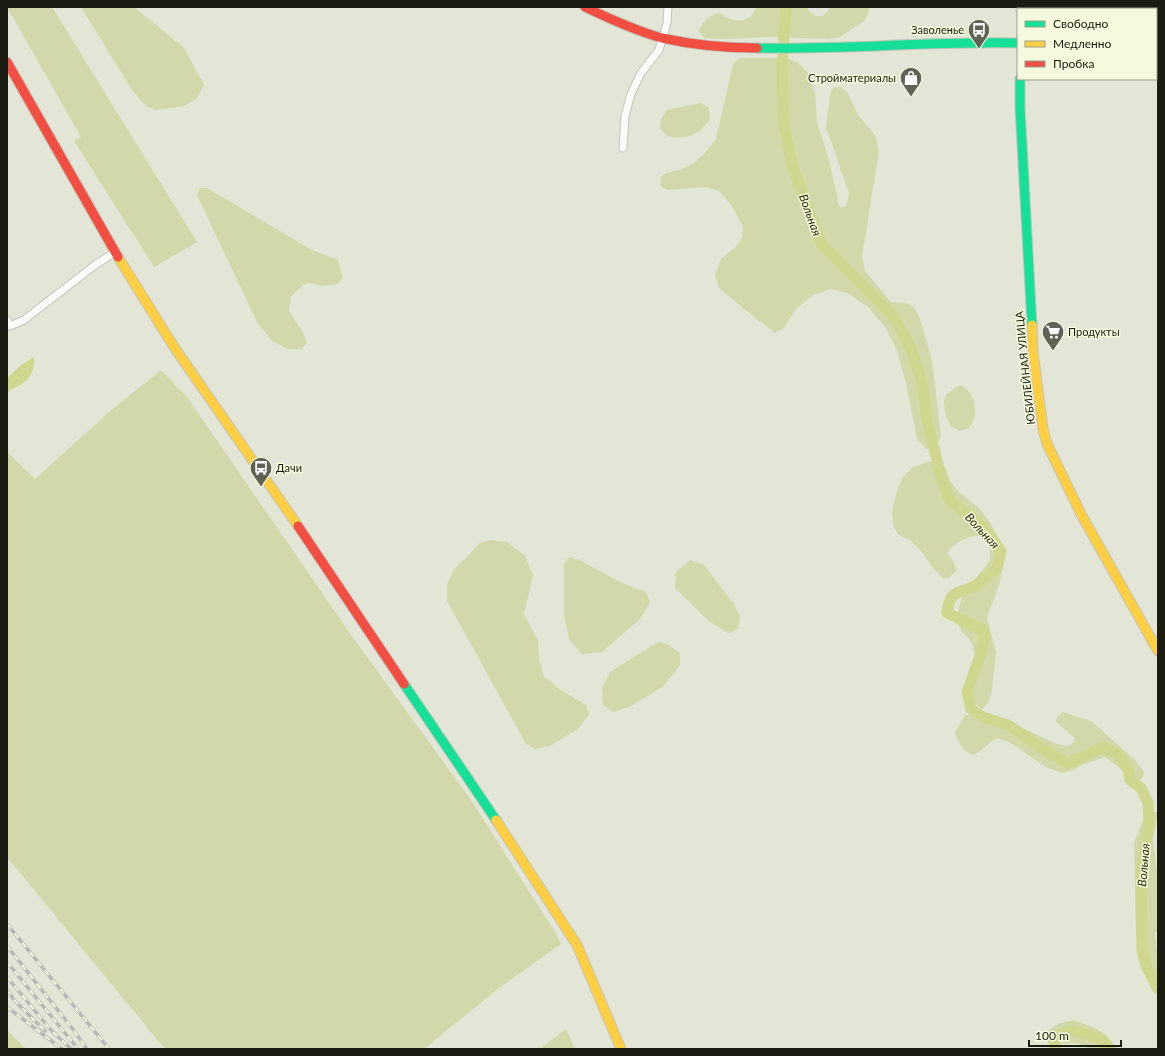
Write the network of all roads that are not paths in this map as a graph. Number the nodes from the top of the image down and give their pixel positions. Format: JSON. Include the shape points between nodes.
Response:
{"nodes":[{"id":1,"x":585,"y":7,"type":"edge"},
{"id":2,"x":668,"y":7,"type":"edge"},
{"id":3,"x":663,"y":37,"type":"junction"},
{"id":4,"x":1017,"y":43,"type":"edge"},
{"id":5,"x":7,"y":62,"type":"edge"},
{"id":6,"x":1020,"y":80,"type":"edge"},
{"id":7,"x":623,"y":148,"type":"dead end"},
{"id":8,"x":115,"y":252,"type":"junction"},
{"id":9,"x":7,"y":320,"type":"edge"},
{"id":10,"x":1158,"y":651,"type":"edge"},
{"id":11,"x":621,"y":1049,"type":"edge"}],
"edges":[{"from":1,"to":3,"type":"street"},
{"from":2,"to":3,"type":"street"},
{"from":3,"to":4,"type":"street","via":[[711,46],[758,49],[963,42]]},
{"from":3,"to":7,"type":"street","via":[[659,50],[641,73],[631,94],[625,116]]},
{"from":5,"to":8,"type":"street"},
{"from":6,"to":10,"type":"street","name":"ЮБИЛЕЙНАЯ УЛИЦА","via":[[1033,352],[1043,429],[1047,444],[1082,516]]},
{"from":8,"to":9,"type":"street","via":[[94,265],[24,320],[10,326]]},
{"from":8,"to":11,"type":"street","via":[[174,347],[335,580],[577,945]]}]}
